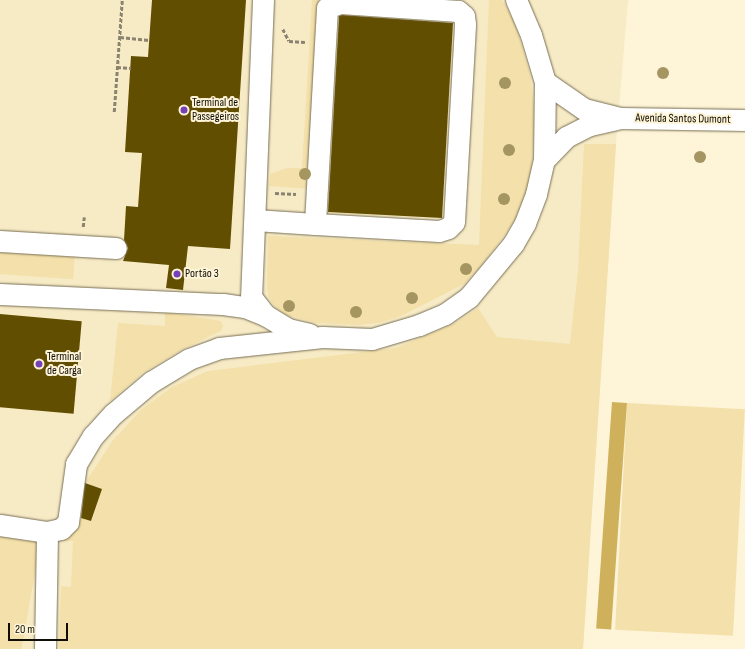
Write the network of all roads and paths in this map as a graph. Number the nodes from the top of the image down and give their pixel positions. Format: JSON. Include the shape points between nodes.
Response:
{"nodes":[{"id":1,"x":122,"y":0,"type":"edge"},
{"id":2,"x":263,"y":0,"type":"edge"},
{"id":3,"x":516,"y":0,"type":"edge"},
{"id":4,"x":280,"y":24,"type":"dead end"},
{"id":5,"x":120,"y":37,"type":"junction"},
{"id":6,"x":149,"y":40,"type":"dead end"},
{"id":7,"x":289,"y":41,"type":"dead end"},
{"id":8,"x":117,"y":67,"type":"junction"},
{"id":9,"x":131,"y":68,"type":"dead end"},
{"id":10,"x":545,"y":82,"type":"junction"},
{"id":11,"x":114,"y":112,"type":"dead end"},
{"id":12,"x":621,"y":118,"type":"junction"},
{"id":13,"x":745,"y":120,"type":"edge"},
{"id":14,"x":544,"y":160,"type":"junction"},
{"id":15,"x":255,"y":220,"type":"junction"},
{"id":16,"x":315,"y":224,"type":"junction"},
{"id":17,"x":0,"y":241,"type":"edge"},
{"id":18,"x":116,"y":248,"type":"dead end"},
{"id":19,"x":495,"y":293,"type":"dead end"},
{"id":20,"x":0,"y":294,"type":"edge"},
{"id":21,"x":469,"y":298,"type":"junction"},
{"id":22,"x":265,"y":315,"type":"junction"},
{"id":23,"x":322,"y":337,"type":"junction"},
{"id":24,"x":0,"y":525,"type":"edge"},
{"id":25,"x":47,"y":532,"type":"junction"},
{"id":26,"x":45,"y":649,"type":"edge"}],
"edges":[{"from":1,"to":5,"type":"path"},
{"from":2,"to":15,"type":"street"},
{"from":3,"to":10,"type":"street","via":[[531,35]]},
{"from":4,"to":7,"type":"path"},
{"from":5,"to":6,"type":"path"},
{"from":5,"to":8,"type":"path"},
{"from":8,"to":9,"type":"path"},
{"from":8,"to":11,"type":"path"},
{"from":10,"to":12,"type":"street","name":"Avenida Santos Dumont","via":[[584,109]]},
{"from":10,"to":14,"type":"street"},
{"from":12,"to":13,"type":"street","name":"Avenida Santos Dumont"},
{"from":12,"to":14,"type":"street","name":"Avenida Santos Dumont","via":[[590,125],[566,137]]},
{"from":14,"to":21,"type":"street","via":[[536,194],[525,223],[513,244]]},
{"from":15,"to":16,"type":"street"},
{"from":15,"to":22,"type":"street","via":[[251,297]]},
{"from":16,"to":16,"type":"street","via":[[439,231],[448,228],[454,222],[465,24],[464,16],[458,11],[340,3],[327,8]]},
{"from":17,"to":18,"type":"street"},
{"from":19,"to":21,"type":"street","via":[[483,293]]},
{"from":20,"to":22,"type":"street","via":[[224,304],[245,307]]},
{"from":21,"to":23,"type":"street","via":[[445,314],[397,333],[372,339]]},
{"from":22,"to":23,"type":"street","via":[[288,329]]},
{"from":23,"to":25,"type":"street","via":[[219,348],[189,359],[151,382],[113,414],[93,436],[76,464],[68,522],[61,530]]},
{"from":24,"to":25,"type":"street"},
{"from":25,"to":26,"type":"street"}]}
